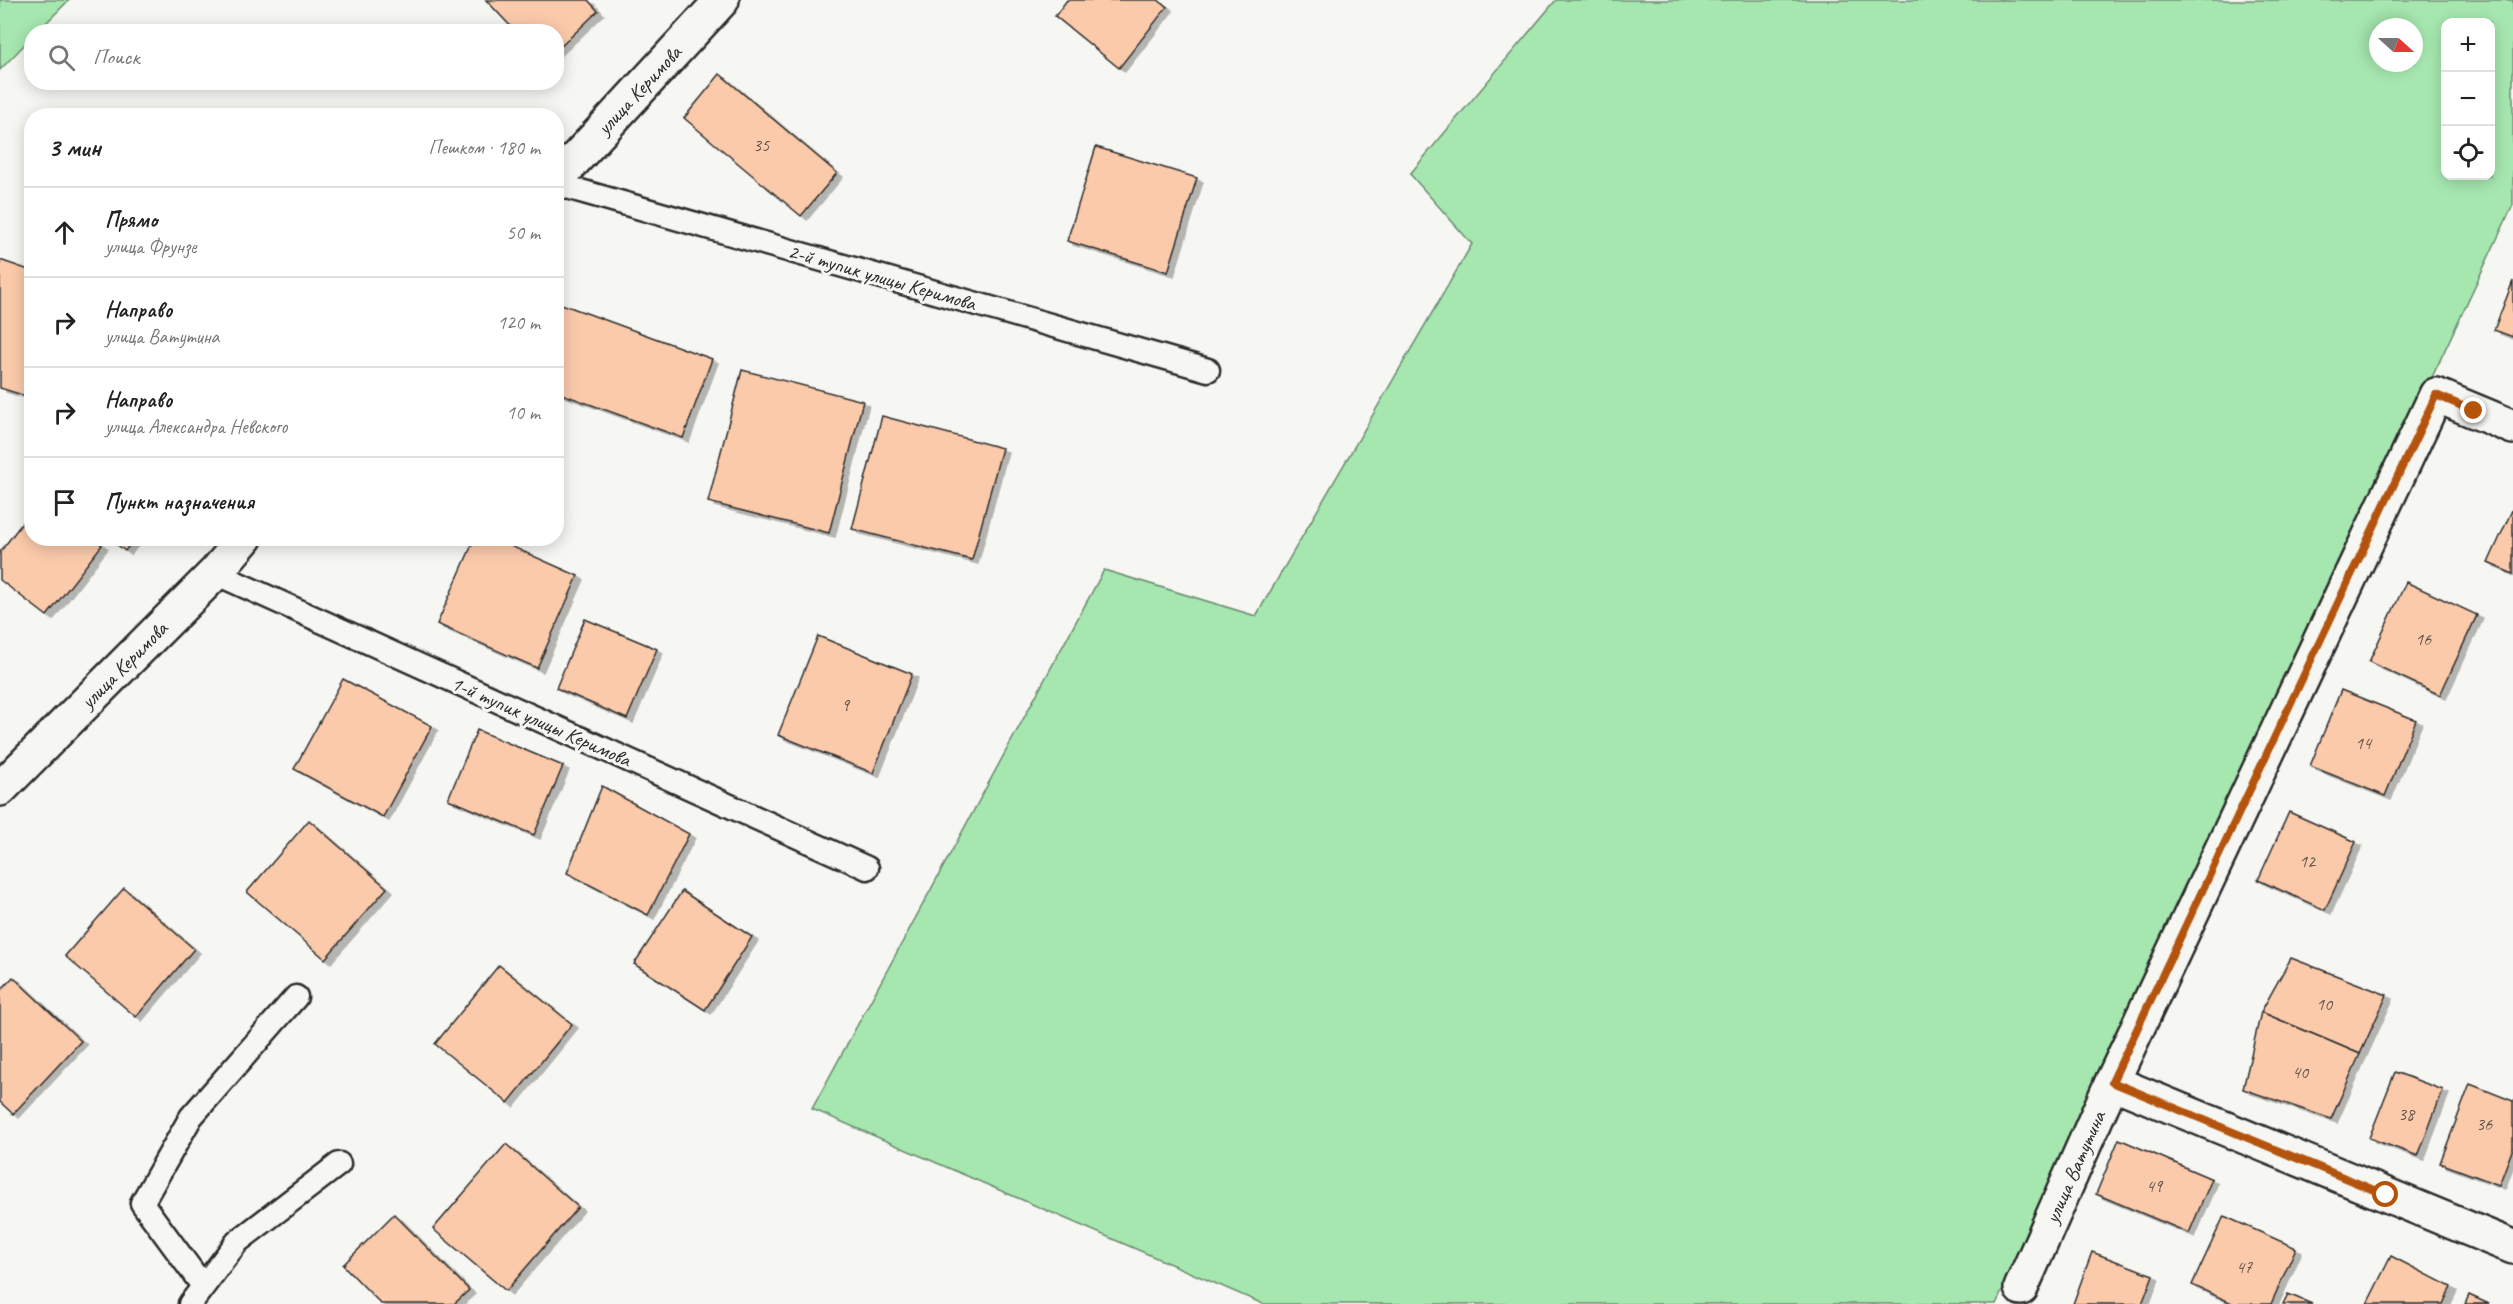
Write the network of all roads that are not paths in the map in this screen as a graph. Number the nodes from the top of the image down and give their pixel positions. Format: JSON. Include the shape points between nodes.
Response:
{"nodes":[{"id":1,"x":722,"y":0,"type":"edge"},
{"id":2,"x":564,"y":171,"type":"edge"},
{"id":3,"x":564,"y":186,"type":"edge"},
{"id":4,"x":1208,"y":370,"type":"dead end"},
{"id":5,"x":2513,"y":427,"type":"edge"},
{"id":6,"x":238,"y":546,"type":"edge"},
{"id":7,"x":215,"y":573,"type":"junction"},
{"id":8,"x":0,"y":789,"type":"edge"},
{"id":9,"x":867,"y":868,"type":"dead end"},
{"id":10,"x":296,"y":997,"type":"dead end"},
{"id":11,"x":2112,"y":1082,"type":"junction"},
{"id":12,"x":339,"y":1164,"type":"dead end"},
{"id":13,"x":2513,"y":1247,"type":"edge"},
{"id":14,"x":2021,"y":1288,"type":"dead end"},
{"id":15,"x":197,"y":1295,"type":"edge"}],
"edges":[{"from":1,"to":2,"type":"street","name":"улица Керимова"},
{"from":3,"to":4,"type":"lane","name":"2-й тупик улицы Керимова"},
{"from":5,"to":11,"type":"street","name":"улица Ватутина","via":[[2436,395]]},
{"from":6,"to":7,"type":"street","name":"улица Керимова"},
{"from":7,"to":8,"type":"street","name":"улица Керимова"},
{"from":7,"to":9,"type":"lane","name":"1-й тупик улицы Керимова"},
{"from":10,"to":15,"type":"lane","via":[[191,1118],[142,1203]]},
{"from":11,"to":13,"type":"street"},
{"from":11,"to":14,"type":"street","name":"улица Ватутина"},
{"from":12,"to":15,"type":"lane","via":[[237,1242]]}]}
